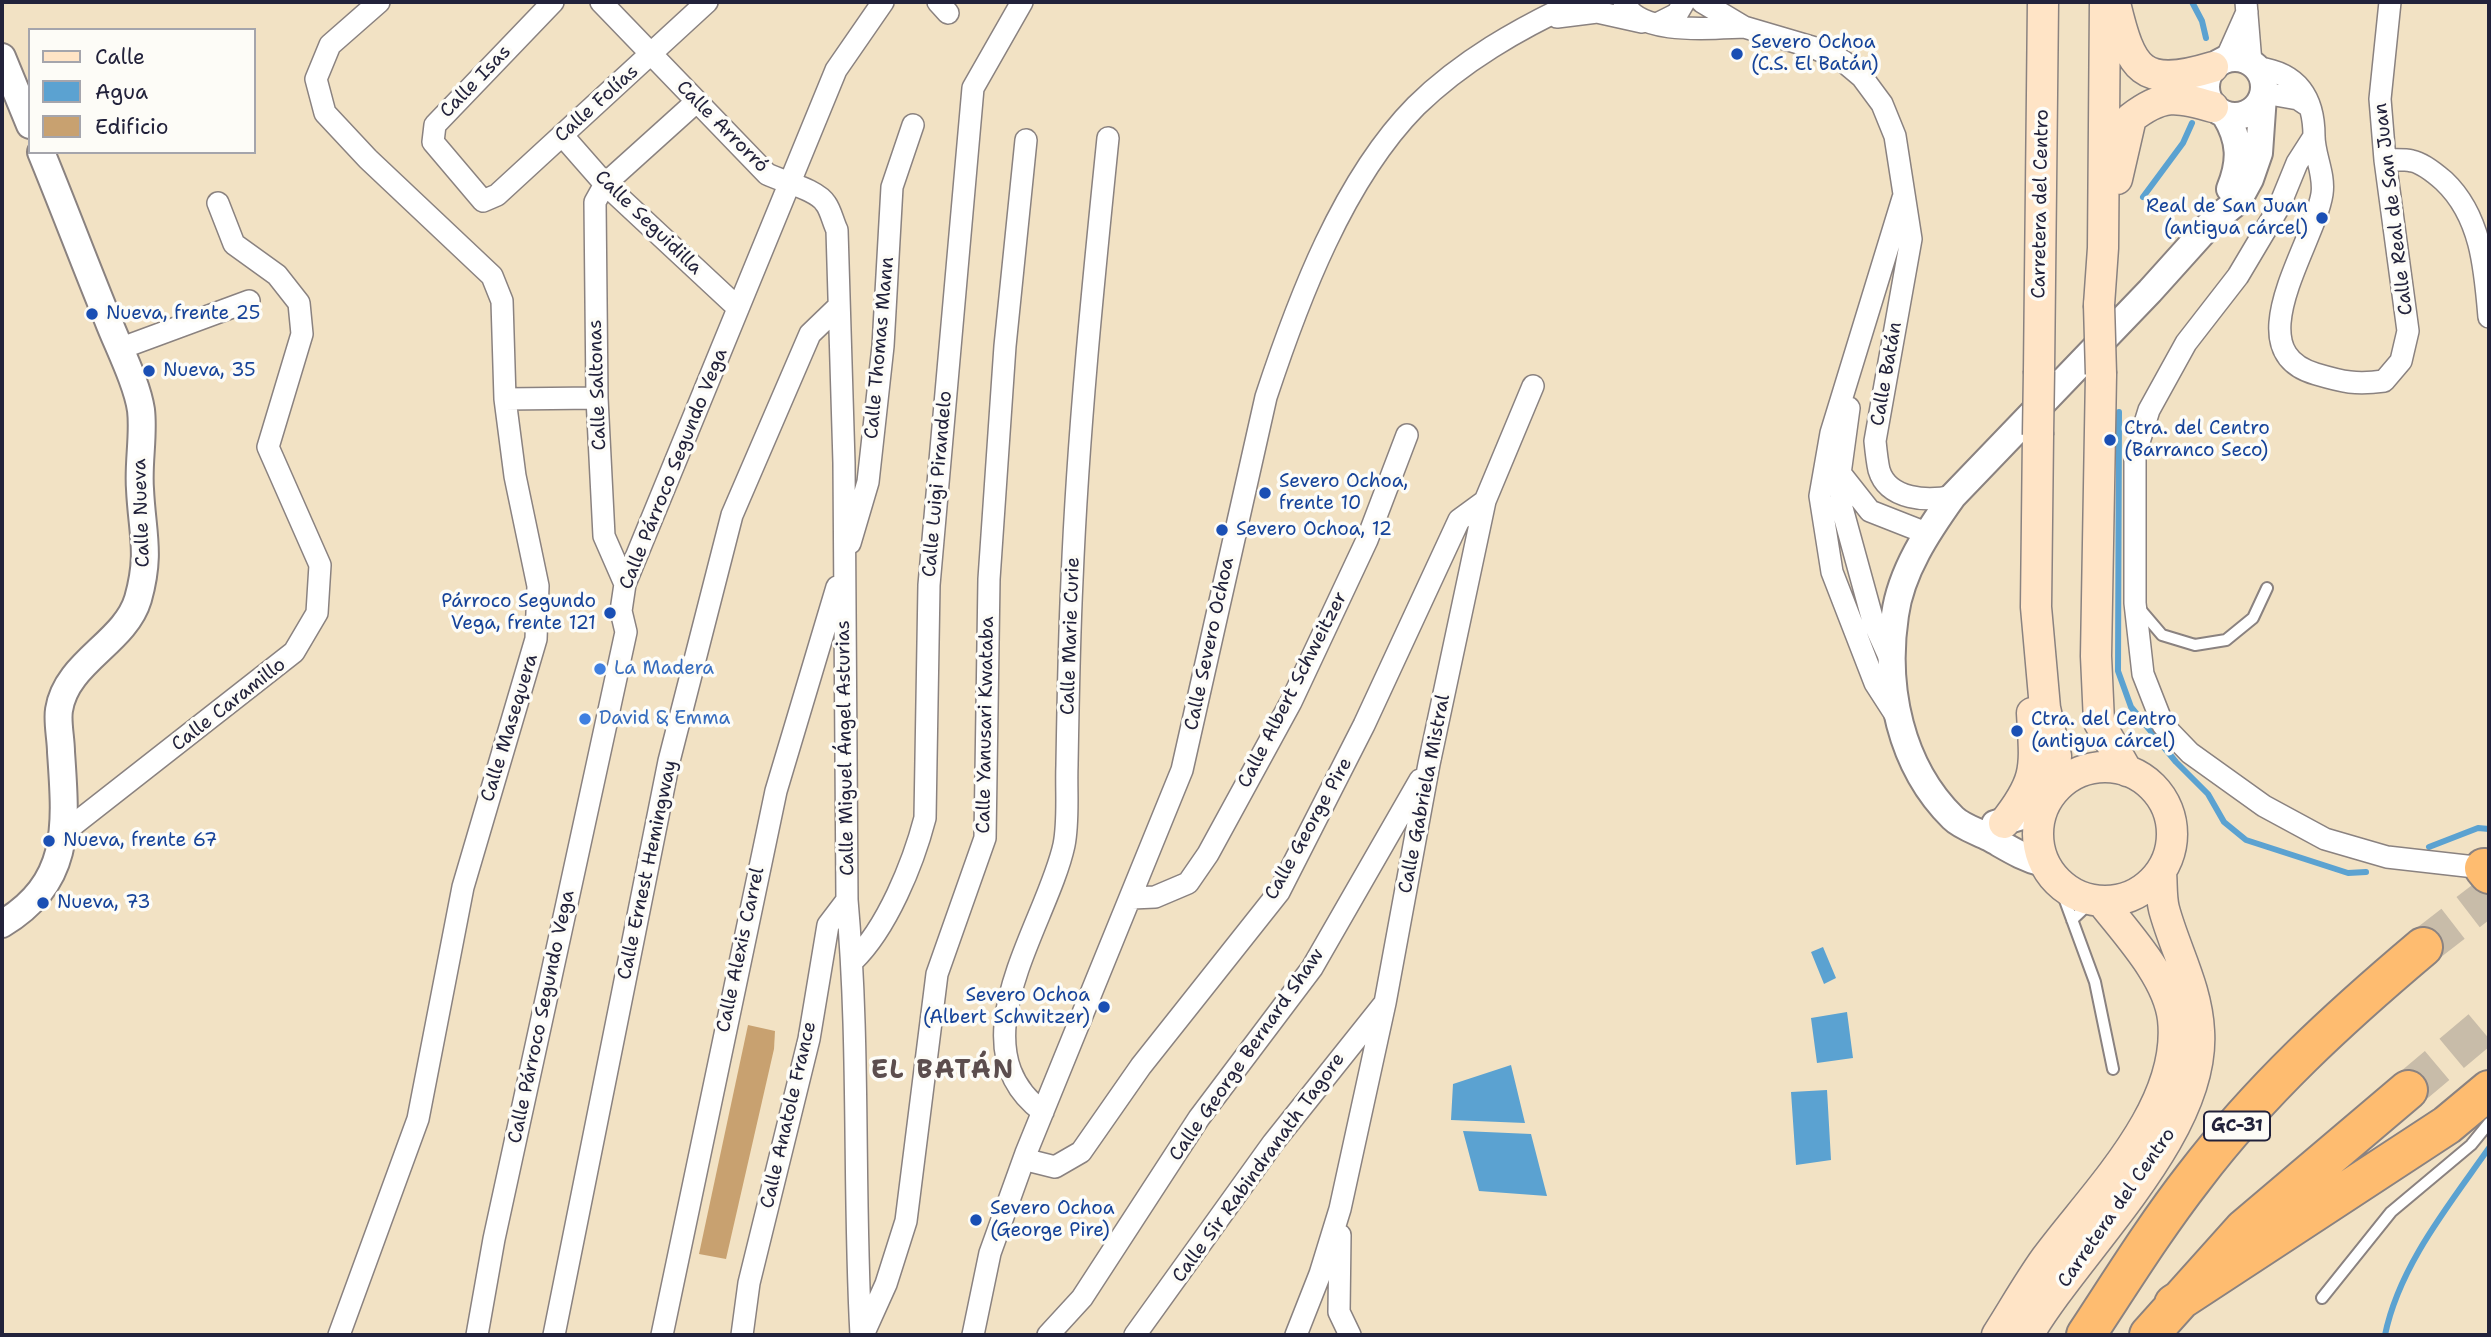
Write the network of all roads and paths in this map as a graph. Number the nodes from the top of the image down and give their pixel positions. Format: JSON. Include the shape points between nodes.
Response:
{"nodes":[{"id":1,"x":379,"y":2,"type":"edge"},
{"id":2,"x":553,"y":2,"type":"edge"},
{"id":3,"x":601,"y":2,"type":"edge"},
{"id":4,"x":707,"y":2,"type":"edge"},
{"id":5,"x":883,"y":2,"type":"edge"},
{"id":6,"x":1022,"y":2,"type":"edge"},
{"id":7,"x":1576,"y":2,"type":"edge"},
{"id":8,"x":1624,"y":2,"type":"edge"},
{"id":9,"x":1684,"y":2,"type":"edge"},
{"id":10,"x":1702,"y":2,"type":"edge"},
{"id":11,"x":2043,"y":2,"type":"edge"},
{"id":12,"x":2105,"y":2,"type":"edge"},
{"id":13,"x":2115,"y":2,"type":"edge"},
{"id":14,"x":2389,"y":2,"type":"edge"},
{"id":15,"x":2247,"y":6,"type":"edge"},
{"id":16,"x":1538,"y":20,"type":"junction"},
{"id":17,"x":1651,"y":23,"type":"junction"},
{"id":18,"x":1744,"y":27,"type":"junction"},
{"id":19,"x":651,"y":55,"type":"junction"},
{"id":20,"x":2,"y":57,"type":"edge"},
{"id":21,"x":2246,"y":74,"type":"junction"},
{"id":22,"x":696,"y":102,"type":"junction"},
{"id":23,"x":2219,"y":111,"type":"junction"},
{"id":24,"x":28,"y":120,"type":"edge"},
{"id":25,"x":913,"y":125,"type":"dead end"},
{"id":26,"x":562,"y":135,"type":"junction"},
{"id":27,"x":1108,"y":138,"type":"dead end"},
{"id":28,"x":2313,"y":138,"type":"junction"},
{"id":29,"x":1026,"y":140,"type":"dead end"},
{"id":30,"x":42,"y":154,"type":"edge"},
{"id":31,"x":2385,"y":160,"type":"junction"},
{"id":32,"x":604,"y":184,"type":"junction"},
{"id":33,"x":790,"y":186,"type":"junction"},
{"id":34,"x":1904,"y":193,"type":"junction"},
{"id":35,"x":483,"y":201,"type":"joint"},
{"id":36,"x":218,"y":203,"type":"dead end"},
{"id":37,"x":2213,"y":221,"type":"junction"},
{"id":38,"x":2103,"y":248,"type":"junction"},
{"id":39,"x":249,"y":301,"type":"dead end"},
{"id":40,"x":737,"y":307,"type":"junction"},
{"id":41,"x":838,"y":307,"type":"junction"},
{"id":42,"x":2489,"y":317,"type":"edge"},
{"id":43,"x":119,"y":349,"type":"junction"},
{"id":44,"x":1855,"y":359,"type":"junction"},
{"id":45,"x":1533,"y":386,"type":"dead end"},
{"id":46,"x":597,"y":398,"type":"junction"},
{"id":47,"x":505,"y":399,"type":"junction"},
{"id":48,"x":1831,"y":433,"type":"junction"},
{"id":49,"x":1407,"y":435,"type":"dead end"},
{"id":50,"x":1840,"y":474,"type":"junction"},
{"id":51,"x":1953,"y":496,"type":"junction"},
{"id":52,"x":1485,"y":501,"type":"junction"},
{"id":53,"x":1926,"y":533,"type":"junction"},
{"id":54,"x":842,"y":570,"type":"junction"},
{"id":55,"x":625,"y":583,"type":"junction"},
{"id":56,"x":2267,"y":588,"type":"dead end"},
{"id":57,"x":2135,"y":603,"type":"junction"},
{"id":58,"x":2039,"y":664,"type":"junction"},
{"id":59,"x":1893,"y":666,"type":"junction"},
{"id":60,"x":1898,"y":719,"type":"junction"},
{"id":61,"x":1429,"y":764,"type":"junction"},
{"id":62,"x":2127,"y":771,"type":"junction"},
{"id":63,"x":2047,"y":801,"type":"junction"},
{"id":64,"x":1955,"y":820,"type":"junction"},
{"id":65,"x":2004,"y":823,"type":"junction"},
{"id":66,"x":63,"y":834,"type":"junction"},
{"id":67,"x":2488,"y":870,"type":"edge"},
{"id":68,"x":2161,"y":872,"type":"junction"},
{"id":69,"x":2051,"y":873,"type":"junction"},
{"id":70,"x":1132,"y":898,"type":"junction"},
{"id":71,"x":847,"y":900,"type":"junction"},
{"id":72,"x":2089,"y":907,"type":"junction"},
{"id":73,"x":2,"y":924,"type":"edge"},
{"id":74,"x":2423,"y":947,"type":"tunnel mouth"},
{"id":75,"x":853,"y":961,"type":"junction"},
{"id":76,"x":1385,"y":1003,"type":"junction"},
{"id":77,"x":2113,"y":1069,"type":"dead end"},
{"id":78,"x":2408,"y":1090,"type":"tunnel mouth"},
{"id":79,"x":2489,"y":1090,"type":"edge"},
{"id":80,"x":1043,"y":1112,"type":"junction"},
{"id":81,"x":2489,"y":1123,"type":"edge"},
{"id":82,"x":1026,"y":1153,"type":"junction"},
{"id":83,"x":1340,"y":1209,"type":"junction"},
{"id":84,"x":2322,"y":1298,"type":"dead end"},
{"id":85,"x":2174,"y":1304,"type":"junction"},
{"id":86,"x":339,"y":1335,"type":"edge"},
{"id":87,"x":477,"y":1335,"type":"edge"},
{"id":88,"x":554,"y":1335,"type":"edge"},
{"id":89,"x":662,"y":1335,"type":"edge"},
{"id":90,"x":742,"y":1335,"type":"edge"},
{"id":91,"x":862,"y":1335,"type":"edge"},
{"id":92,"x":973,"y":1335,"type":"edge"},
{"id":93,"x":1048,"y":1335,"type":"edge"},
{"id":94,"x":1135,"y":1335,"type":"edge"},
{"id":95,"x":1296,"y":1335,"type":"edge"},
{"id":96,"x":1350,"y":1335,"type":"edge"},
{"id":97,"x":1997,"y":1335,"type":"edge"},
{"id":98,"x":2028,"y":1335,"type":"edge"},
{"id":99,"x":2085,"y":1335,"type":"edge"},
{"id":100,"x":2149,"y":1335,"type":"edge"}],
"edges":[{"from":1,"to":47,"type":"street","name":"Calle Masequera","via":[[330,45],[316,79],[324,113],[492,275],[502,301]]},
{"from":2,"to":35,"type":"street","name":"Calle Isas","via":[[435,125],[433,142]]},
{"from":3,"to":19,"type":"street","name":"Calle Arrorró"},
{"from":4,"to":19,"type":"street","name":"Calle Folías"},
{"from":5,"to":33,"type":"street","name":"Calle Párroco Segundo Vega","via":[[836,70]]},
{"from":6,"to":75,"type":"street","name":"Calle Luigi Pirandelo","via":[[973,88],[929,584],[925,818],[919,844],[872,942]]},
{"from":7,"to":16,"type":"street","name":"Calle Severo Ochoa"},
{"from":8,"to":17,"type":"street","via":[[1633,16]]},
{"from":9,"to":17,"type":"street","via":[[1677,14]]},
{"from":10,"to":18,"type":"street","name":"Calle Batán"},
{"from":11,"to":58,"type":"main road","name":"Carretera del Centro","bridge":true,"via":[[2035,569]]},
{"from":12,"to":38,"type":"main road"},
{"from":13,"to":21,"type":"main road","via":[[2129,56],[2148,73],[2179,77]]},
{"from":14,"to":31,"type":"street","name":"Calle Real de San Juan","via":[[2380,99]]},
{"from":15,"to":21,"type":"street"},
{"from":16,"to":17,"type":"street","name":"Calle Severo Ochoa","via":[[1597,12]]},
{"from":16,"to":70,"type":"street","name":"Calle Severo Ochoa","via":[[1487,48],[1416,106],[1363,172],[1318,263],[1266,397],[1182,770]]},
{"from":17,"to":18,"type":"street","name":"Calle Batán","via":[[1698,29]]},
{"from":18,"to":34,"type":"street","name":"Calle Batán","via":[[1812,47],[1843,61],[1862,77],[1882,104],[1895,136]]},
{"from":19,"to":22,"type":"street","name":"Calle Arrorró"},
{"from":19,"to":26,"type":"street","name":"Calle Folías"},
{"from":20,"to":24,"type":"street"},
{"from":21,"to":23,"type":"street","via":[[2251,112],[2239,116]]},
{"from":21,"to":23,"type":"street","via":[[2206,80],[2206,94]]},
{"from":21,"to":28,"type":"street","name":"Calle Real de San Juan","via":[[2274,70],[2302,88],[2315,122]]},
{"from":21,"to":37,"type":"street","via":[[2259,153],[2238,201]]},
{"from":22,"to":32,"type":"street"},
{"from":22,"to":33,"type":"street","name":"Calle Arrorró","via":[[767,174]]},
{"from":23,"to":37,"type":"street","via":[[2234,129],[2238,168]]},
{"from":23,"to":38,"type":"main road","via":[[2180,97],[2152,102],[2131,118]]},
{"from":25,"to":54,"type":"street","name":"Calle Thomas Mann","via":[[892,187],[883,346],[868,482]]},
{"from":26,"to":32,"type":"street","name":"Calle Seguidilla"},
{"from":26,"to":35,"type":"street","name":"Calle Folías","via":[[497,195]]},
{"from":27,"to":80,"type":"street","name":"Calle Marie Curie","via":[[1088,337],[1072,579],[1065,842],[1013,983],[1003,1031],[1011,1070],[1024,1098]]},
{"from":28,"to":31,"type":"street","name":"Calle Real de San Juan","via":[[2322,194],[2278,332],[2285,357],[2306,371],[2355,385],[2384,382],[2401,360],[2408,331]]},
{"from":28,"to":57,"type":"street","via":[[2238,276],[2186,343],[2148,410],[2135,455]]},
{"from":29,"to":91,"type":"street","name":"Calle Yanusari Kwataba","via":[[1005,346],[989,579],[985,838],[937,974],[906,1221],[886,1284]]},
{"from":30,"to":43,"type":"street","name":"Calle Nueva"},
{"from":31,"to":42,"type":"street","via":[[2413,161],[2458,194],[2473,219]]},
{"from":32,"to":40,"type":"street","name":"Calle Seguidilla"},
{"from":32,"to":46,"type":"street","name":"Calle Saltonas","via":[[595,202]]},
{"from":33,"to":40,"type":"street","name":"Calle Párroco Segundo Vega"},
{"from":33,"to":41,"type":"street","name":"Calle Miguel Ángel Asturias","via":[[808,190],[826,203],[837,230]]},
{"from":34,"to":44,"type":"street","name":"Calle Batán"},
{"from":34,"to":51,"type":"street","name":"Calle Batán","via":[[1911,239],[1875,441],[1880,472],[1894,490],[1919,499]]},
{"from":36,"to":66,"type":"street","name":"Calle Caramillo","via":[[234,244],[277,275],[299,303],[302,334],[268,447],[320,565],[317,612],[294,652]]},
{"from":37,"to":51,"type":"street"},
{"from":38,"to":62,"type":"main road","bridge":true,"via":[[2096,656],[2099,722]]},
{"from":39,"to":43,"type":"street"},
{"from":40,"to":55,"type":"street","name":"Calle Párroco Segundo Vega"},
{"from":41,"to":54,"type":"street","name":"Calle Miguel Ángel Asturias","via":[[844,463]]},
{"from":41,"to":88,"type":"street","name":"Calle Ernest Hemingway","via":[[810,334],[732,515],[669,761]]},
{"from":43,"to":66,"type":"street","name":"Calle Nueva","via":[[141,409],[144,576],[135,608],[68,686],[58,709]]},
{"from":44,"to":48,"type":"street","name":"Calle Batán"},
{"from":44,"to":50,"type":"street","name":"Calle Batán"},
{"from":45,"to":52,"type":"street","name":"Calle Gabriela Mistral"},
{"from":46,"to":47,"type":"street"},
{"from":46,"to":55,"type":"street","name":"Calle Saltonas","via":[[604,536]]},
{"from":47,"to":86,"type":"street","name":"Calle Masequera","via":[[515,476],[538,586],[536,639],[463,887],[418,1119]]},
{"from":48,"to":50,"type":"street","name":"Calle Batán"},
{"from":48,"to":60,"type":"street","name":"Calle Batán","via":[[1820,496],[1832,572],[1875,683]]},
{"from":49,"to":70,"type":"street","name":"Calle Albert Schweitzer","via":[[1367,540],[1291,702],[1209,854],[1188,883],[1155,897]]},
{"from":50,"to":53,"type":"street","name":"Calle Batán","via":[[1870,511]]},
{"from":50,"to":59,"type":"street","name":"Calle Batán","via":[[1842,508],[1874,621]]},
{"from":51,"to":53,"type":"street"},
{"from":52,"to":61,"type":"street","name":"Calle Gabriela Mistral"},
{"from":52,"to":82,"type":"street","name":"Calle George Pire","via":[[1459,520],[1364,725],[1279,892],[1141,1066],[1081,1153],[1055,1167],[1031,1161]]},
{"from":53,"to":59,"type":"street","via":[[1895,614]]},
{"from":54,"to":71,"type":"street","name":"Calle Miguel Ángel Asturias"},
{"from":54,"to":89,"type":"street","name":"Calle Alexis Carrel","via":[[775,791]]},
{"from":55,"to":87,"type":"street","name":"Calle Párroco Segundo Vega","via":[[621,611],[626,632]]},
{"from":56,"to":57,"type":"lane","via":[[2253,618],[2226,640],[2195,645],[2162,635]]},
{"from":57,"to":67,"type":"street","via":[[2143,674],[2163,725],[2190,753],[2264,806],[2325,839],[2388,857]]},
{"from":58,"to":63,"type":"main road","name":"Carretera del Centro","via":[[2056,755]]},
{"from":58,"to":65,"type":"main road","via":[[2032,693],[2034,770],[2029,790]]},
{"from":59,"to":60,"type":"street"},
{"from":60,"to":64,"type":"street","via":[[1910,757]]},
{"from":61,"to":76,"type":"street","name":"Calle Gabriela Mistral"},
{"from":61,"to":93,"type":"street","name":"Calle George Bernard Shaw","via":[[1312,968],[1199,1118],[1082,1298]]},
{"from":62,"to":63,"type":"main road","via":[[2087,769],[2068,778]]},
{"from":62,"to":68,"type":"main road","via":[[2153,787],[2169,813],[2173,833]]},
{"from":63,"to":65,"type":"street"},
{"from":63,"to":69,"type":"main road","via":[[2037,837]]},
{"from":64,"to":65,"type":"street"},
{"from":64,"to":69,"type":"street"},
{"from":66,"to":73,"type":"street","name":"Calle Nueva","via":[[52,877],[39,896]]},
{"from":68,"to":72,"type":"main road","via":[[2136,895]]},
{"from":68,"to":98,"type":"main road","name":"Carretera del Centro","via":[[2163,906],[2190,979],[2200,1031],[2190,1097],[2156,1159]]},
{"from":69,"to":72,"type":"main road"},
{"from":70,"to":80,"type":"street","name":"Calle Severo Ochoa"},
{"from":71,"to":75,"type":"street","name":"Calle Miguel Ángel Asturias"},
{"from":71,"to":90,"type":"street","name":"Calle Anatole France","via":[[828,925],[809,1039],[749,1283]]},
{"from":72,"to":77,"type":"lane","via":[[2095,982]]},
{"from":72,"to":97,"type":"main road","via":[[2145,955],[2173,1019],[2170,1058],[2147,1126],[2043,1261]]},
{"from":74,"to":99,"type":"highway","number":"GC-31","via":[[2338,1019],[2270,1089],[2194,1177]]},
{"from":75,"to":91,"type":"street","name":"Calle Miguel Ángel Asturias","via":[[855,1239]]},
{"from":76,"to":83,"type":"street","name":"Calle Gabriela Mistral"},
{"from":76,"to":94,"type":"street","name":"Calle Sir Rabindranath Tagore","via":[[1273,1143]]},
{"from":78,"to":85,"type":"highway","via":[[2244,1229]]},
{"from":79,"to":85,"type":"highway","via":[[2447,1125]]},
{"from":80,"to":82,"type":"street","name":"Calle Severo Ochoa"},
{"from":81,"to":84,"type":"lane","via":[[2471,1145],[2391,1212]]},
{"from":82,"to":92,"type":"street","name":"Calle Severo Ochoa","via":[[990,1253]]},
{"from":83,"to":95,"type":"street","name":"Calle Gabriela Mistral"},
{"from":83,"to":96,"type":"street","name":"Calle Gabriela Mistral","via":[[1339,1312]]},
{"from":85,"to":100,"type":"highway"}]}
